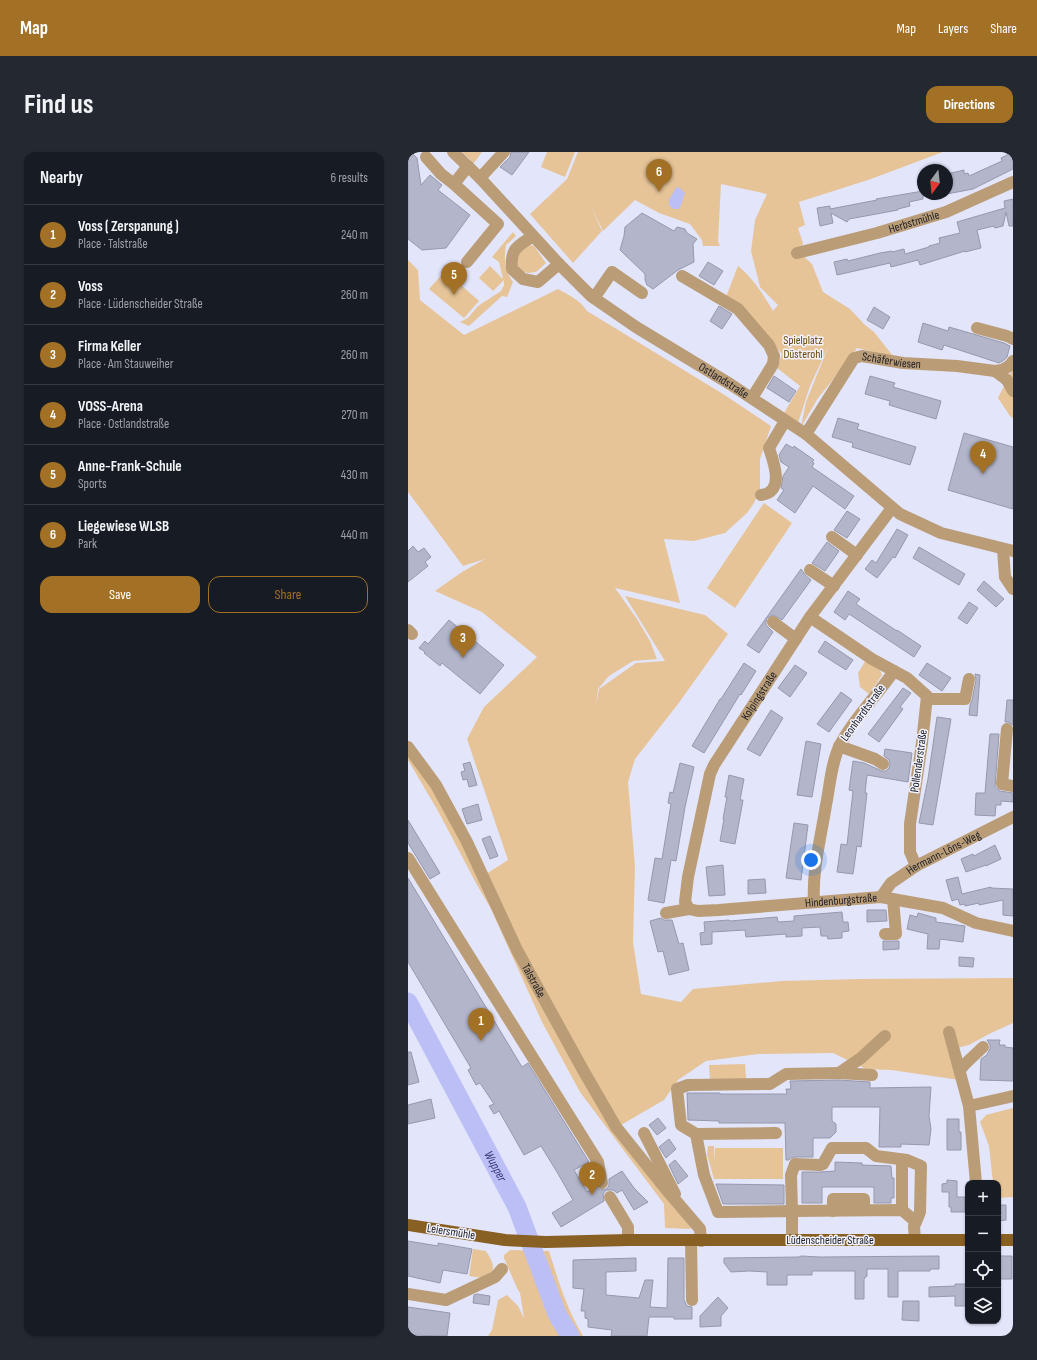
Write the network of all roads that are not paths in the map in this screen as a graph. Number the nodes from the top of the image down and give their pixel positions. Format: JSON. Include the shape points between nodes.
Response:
{"nodes":[{"id":1,"x":453,"y":152,"type":"edge"},
{"id":2,"x":504,"y":152,"type":"edge"},
{"id":3,"x":426,"y":157,"type":"dead end"},
{"id":4,"x":466,"y":164,"type":"junction"},
{"id":5,"x":480,"y":178,"type":"junction"},
{"id":6,"x":1013,"y":182,"type":"edge"},
{"id":7,"x":454,"y":184,"type":"junction"},
{"id":8,"x":512,"y":213,"type":"junction"},
{"id":9,"x":498,"y":224,"type":"junction"},
{"id":10,"x":533,"y":236,"type":"junction"},
{"id":11,"x":797,"y":253,"type":"dead end"},
{"id":12,"x":467,"y":262,"type":"dead end"},
{"id":13,"x":559,"y":264,"type":"junction"},
{"id":14,"x":682,"y":276,"type":"dead end"},
{"id":15,"x":642,"y":293,"type":"dead end"},
{"id":16,"x":594,"y":298,"type":"junction"},
{"id":17,"x":977,"y":328,"type":"dead end"},
{"id":18,"x":1013,"y":339,"type":"edge"},
{"id":19,"x":1013,"y":361,"type":"edge"},
{"id":20,"x":995,"y":371,"type":"junction"},
{"id":21,"x":1013,"y":391,"type":"edge"},
{"id":22,"x":752,"y":398,"type":"junction"},
{"id":23,"x":785,"y":420,"type":"junction"},
{"id":24,"x":806,"y":434,"type":"junction"},
{"id":25,"x":761,"y":495,"type":"dead end"},
{"id":26,"x":892,"y":508,"type":"junction"},
{"id":27,"x":832,"y":537,"type":"dead end"},
{"id":28,"x":1008,"y":550,"type":"edge"},
{"id":29,"x":857,"y":555,"type":"junction"},
{"id":30,"x":810,"y":570,"type":"dead end"},
{"id":31,"x":834,"y":586,"type":"junction"},
{"id":32,"x":1013,"y":589,"type":"edge"},
{"id":33,"x":810,"y":618,"type":"junction"},
{"id":34,"x":773,"y":622,"type":"dead end"},
{"id":35,"x":796,"y":639,"type":"junction"},
{"id":36,"x":894,"y":671,"type":"junction"},
{"id":37,"x":968,"y":679,"type":"dead end"},
{"id":38,"x":927,"y":699,"type":"junction"},
{"id":39,"x":1007,"y":729,"type":"dead end"},
{"id":40,"x":839,"y":746,"type":"junction"},
{"id":41,"x":408,"y":747,"type":"edge"},
{"id":42,"x":883,"y":764,"type":"dead end"},
{"id":43,"x":1013,"y":786,"type":"edge"},
{"id":44,"x":1013,"y":817,"type":"edge"},
{"id":45,"x":408,"y":858,"type":"edge"},
{"id":46,"x":916,"y":866,"type":"junction"},
{"id":47,"x":887,"y":898,"type":"junction"},
{"id":48,"x":814,"y":902,"type":"junction"},
{"id":49,"x":689,"y":908,"type":"junction"},
{"id":50,"x":666,"y":912,"type":"dead end"},
{"id":51,"x":1013,"y":932,"type":"edge"},
{"id":52,"x":885,"y":934,"type":"dead end"},
{"id":53,"x":950,"y":1032,"type":"dead end"},
{"id":54,"x":885,"y":1036,"type":"dead end"},
{"id":55,"x":983,"y":1047,"type":"dead end"},
{"id":56,"x":960,"y":1070,"type":"junction"},
{"id":57,"x":839,"y":1073,"type":"junction"},
{"id":58,"x":872,"y":1075,"type":"dead end"},
{"id":59,"x":1013,"y":1096,"type":"edge"},
{"id":60,"x":969,"y":1106,"type":"junction"},
{"id":61,"x":644,"y":1133,"type":"dead end"},
{"id":62,"x":776,"y":1133,"type":"dead end"},
{"id":63,"x":696,"y":1134,"type":"junction"},
{"id":64,"x":902,"y":1160,"type":"junction"},
{"id":65,"x":976,"y":1180,"type":"edge"},
{"id":66,"x":602,"y":1183,"type":"dead end"},
{"id":67,"x":610,"y":1197,"type":"dead end"},
{"id":68,"x":679,"y":1204,"type":"junction"},
{"id":69,"x":902,"y":1210,"type":"junction"},
{"id":70,"x":792,"y":1211,"type":"junction"},
{"id":71,"x":916,"y":1222,"type":"junction"},
{"id":72,"x":408,"y":1225,"type":"edge"},
{"id":73,"x":499,"y":1239,"type":"joint"},
{"id":74,"x":628,"y":1240,"type":"junction"},
{"id":75,"x":792,"y":1240,"type":"junction"},
{"id":76,"x":915,"y":1240,"type":"junction"},
{"id":77,"x":965,"y":1240,"type":"edge"},
{"id":78,"x":1001,"y":1240,"type":"edge"},
{"id":79,"x":1013,"y":1240,"type":"edge"},
{"id":80,"x":696,"y":1241,"type":"junction"},
{"id":81,"x":502,"y":1269,"type":"dead end"},
{"id":82,"x":408,"y":1294,"type":"edge"},
{"id":83,"x":692,"y":1300,"type":"dead end"}],
"edges":[{"from":1,"to":4,"type":"street","name":"Ostlandstraße"},
{"from":2,"to":5,"type":"street"},
{"from":3,"to":7,"type":"street"},
{"from":4,"to":5,"type":"street","name":"Ostlandstraße"},
{"from":4,"to":7,"type":"street"},
{"from":5,"to":8,"type":"street","name":"Ostlandstraße"},
{"from":6,"to":11,"type":"street","name":"Herbstmühle","via":[[946,212],[877,233],[808,244]]},
{"from":7,"to":9,"type":"street"},
{"from":8,"to":9,"type":"street"},
{"from":8,"to":10,"type":"street","name":"Ostlandstraße"},
{"from":9,"to":12,"type":"street"},
{"from":10,"to":13,"type":"street","name":"Ostlandstraße"},
{"from":10,"to":13,"type":"street","via":[[516,248],[511,258],[512,269],[522,279],[538,282]]},
{"from":13,"to":16,"type":"street","name":"Ostlandstraße"},
{"from":14,"to":22,"type":"street","via":[[738,309],[769,345],[774,356],[773,364]]},
{"from":15,"to":16,"type":"street","via":[[612,272]]},
{"from":16,"to":22,"type":"street","name":"Ostlandstraße","via":[[636,327]]},
{"from":17,"to":18,"type":"street"},
{"from":19,"to":20,"type":"street","via":[[1002,370]]},
{"from":20,"to":21,"type":"street","via":[[1007,380]]},
{"from":20,"to":24,"type":"street","name":"Schäferwiesen","via":[[903,363],[862,356],[854,358]]},
{"from":22,"to":23,"type":"street","name":"Ostlandstraße"},
{"from":23,"to":24,"type":"street","name":"Ostlandstraße"},
{"from":23,"to":25,"type":"street","via":[[769,448],[777,479],[769,494]]},
{"from":24,"to":26,"type":"street","name":"Ostlandstraße"},
{"from":26,"to":28,"type":"street","name":"Ostlandstraße","via":[[941,533]]},
{"from":26,"to":29,"type":"street","name":"Kolpingstraße"},
{"from":27,"to":29,"type":"street"},
{"from":28,"to":32,"type":"street","via":[[1005,577]]},
{"from":29,"to":31,"type":"street","name":"Kolpingstraße"},
{"from":30,"to":31,"type":"street"},
{"from":31,"to":33,"type":"street","name":"Kolpingstraße"},
{"from":33,"to":35,"type":"street","name":"Kolpingstraße"},
{"from":33,"to":36,"type":"street","name":"Leonhardtstraße"},
{"from":34,"to":35,"type":"street"},
{"from":35,"to":49,"type":"street","name":"Kolpingstraße","via":[[710,774],[688,877],[685,902]]},
{"from":36,"to":38,"type":"street","via":[[907,678],[927,696]]},
{"from":36,"to":40,"type":"street","name":"Leonhardtstraße"},
{"from":37,"to":38,"type":"street","via":[[965,699]]},
{"from":38,"to":46,"type":"street","name":"Pollenderstraße","via":[[910,824],[910,852]]},
{"from":39,"to":43,"type":"street","via":[[1002,784]]},
{"from":40,"to":42,"type":"street"},
{"from":40,"to":48,"type":"street","name":"Leonhardtstraße","via":[[815,868]]},
{"from":41,"to":68,"type":"street","name":"Talstraße","via":[[436,785],[467,842],[517,950],[616,1127]]},
{"from":44,"to":46,"type":"street","name":"Hermann-Löns-Weg"},
{"from":45,"to":66,"type":"street","via":[[598,1162]]},
{"from":46,"to":47,"type":"street","name":"Hermann-Löns-Weg","via":[[891,883]]},
{"from":47,"to":48,"type":"street","name":"Hindenburgstraße"},
{"from":47,"to":51,"type":"street","name":"Hindenburgstraße","via":[[942,908],[976,923]]},
{"from":47,"to":52,"type":"street","via":[[896,934]]},
{"from":48,"to":49,"type":"street","name":"Hindenburgstraße","via":[[719,910],[698,911]]},
{"from":49,"to":50,"type":"street","name":"Hindenburgstraße"},
{"from":53,"to":56,"type":"street"},
{"from":54,"to":57,"type":"street","via":[[861,1058]]},
{"from":55,"to":56,"type":"street"},
{"from":56,"to":60,"type":"street"},
{"from":57,"to":58,"type":"street"},
{"from":57,"to":63,"type":"street","via":[[786,1074],[770,1084],[688,1086],[677,1089],[681,1125]]},
{"from":59,"to":60,"type":"street"},
{"from":60,"to":65,"type":"street"},
{"from":61,"to":68,"type":"street","name":"Talstraße","via":[[673,1187]]},
{"from":62,"to":63,"type":"street"},
{"from":63,"to":70,"type":"street","via":[[704,1174],[718,1212]]},
{"from":64,"to":69,"type":"street"},
{"from":64,"to":70,"type":"street","via":[[876,1156],[866,1148],[832,1148],[823,1164],[794,1164],[791,1175]]},
{"from":64,"to":71,"type":"street","via":[[921,1166],[920,1212]]},
{"from":67,"to":74,"type":"street","via":[[628,1227]]},
{"from":68,"to":80,"type":"street","name":"Talstraße","via":[[700,1229]]},
{"from":69,"to":70,"type":"street"},
{"from":69,"to":71,"type":"street"},
{"from":70,"to":75,"type":"street"},
{"from":71,"to":76,"type":"street"},
{"from":72,"to":73,"type":"main road","name":"Leiersmühle"},
{"from":73,"to":74,"type":"main road","name":"Lüdenscheider Straße","via":[[546,1242]]},
{"from":74,"to":80,"type":"main road","name":"Lüdenscheider Straße"},
{"from":75,"to":76,"type":"main road","name":"Lüdenscheider Straße"},
{"from":75,"to":80,"type":"main road","name":"Lüdenscheider Straße"},
{"from":76,"to":77,"type":"main road","name":"Lüdenscheider Straße"},
{"from":78,"to":79,"type":"main road"},
{"from":80,"to":83,"type":"street"},
{"from":81,"to":82,"type":"street","via":[[495,1277],[446,1300]]}]}
